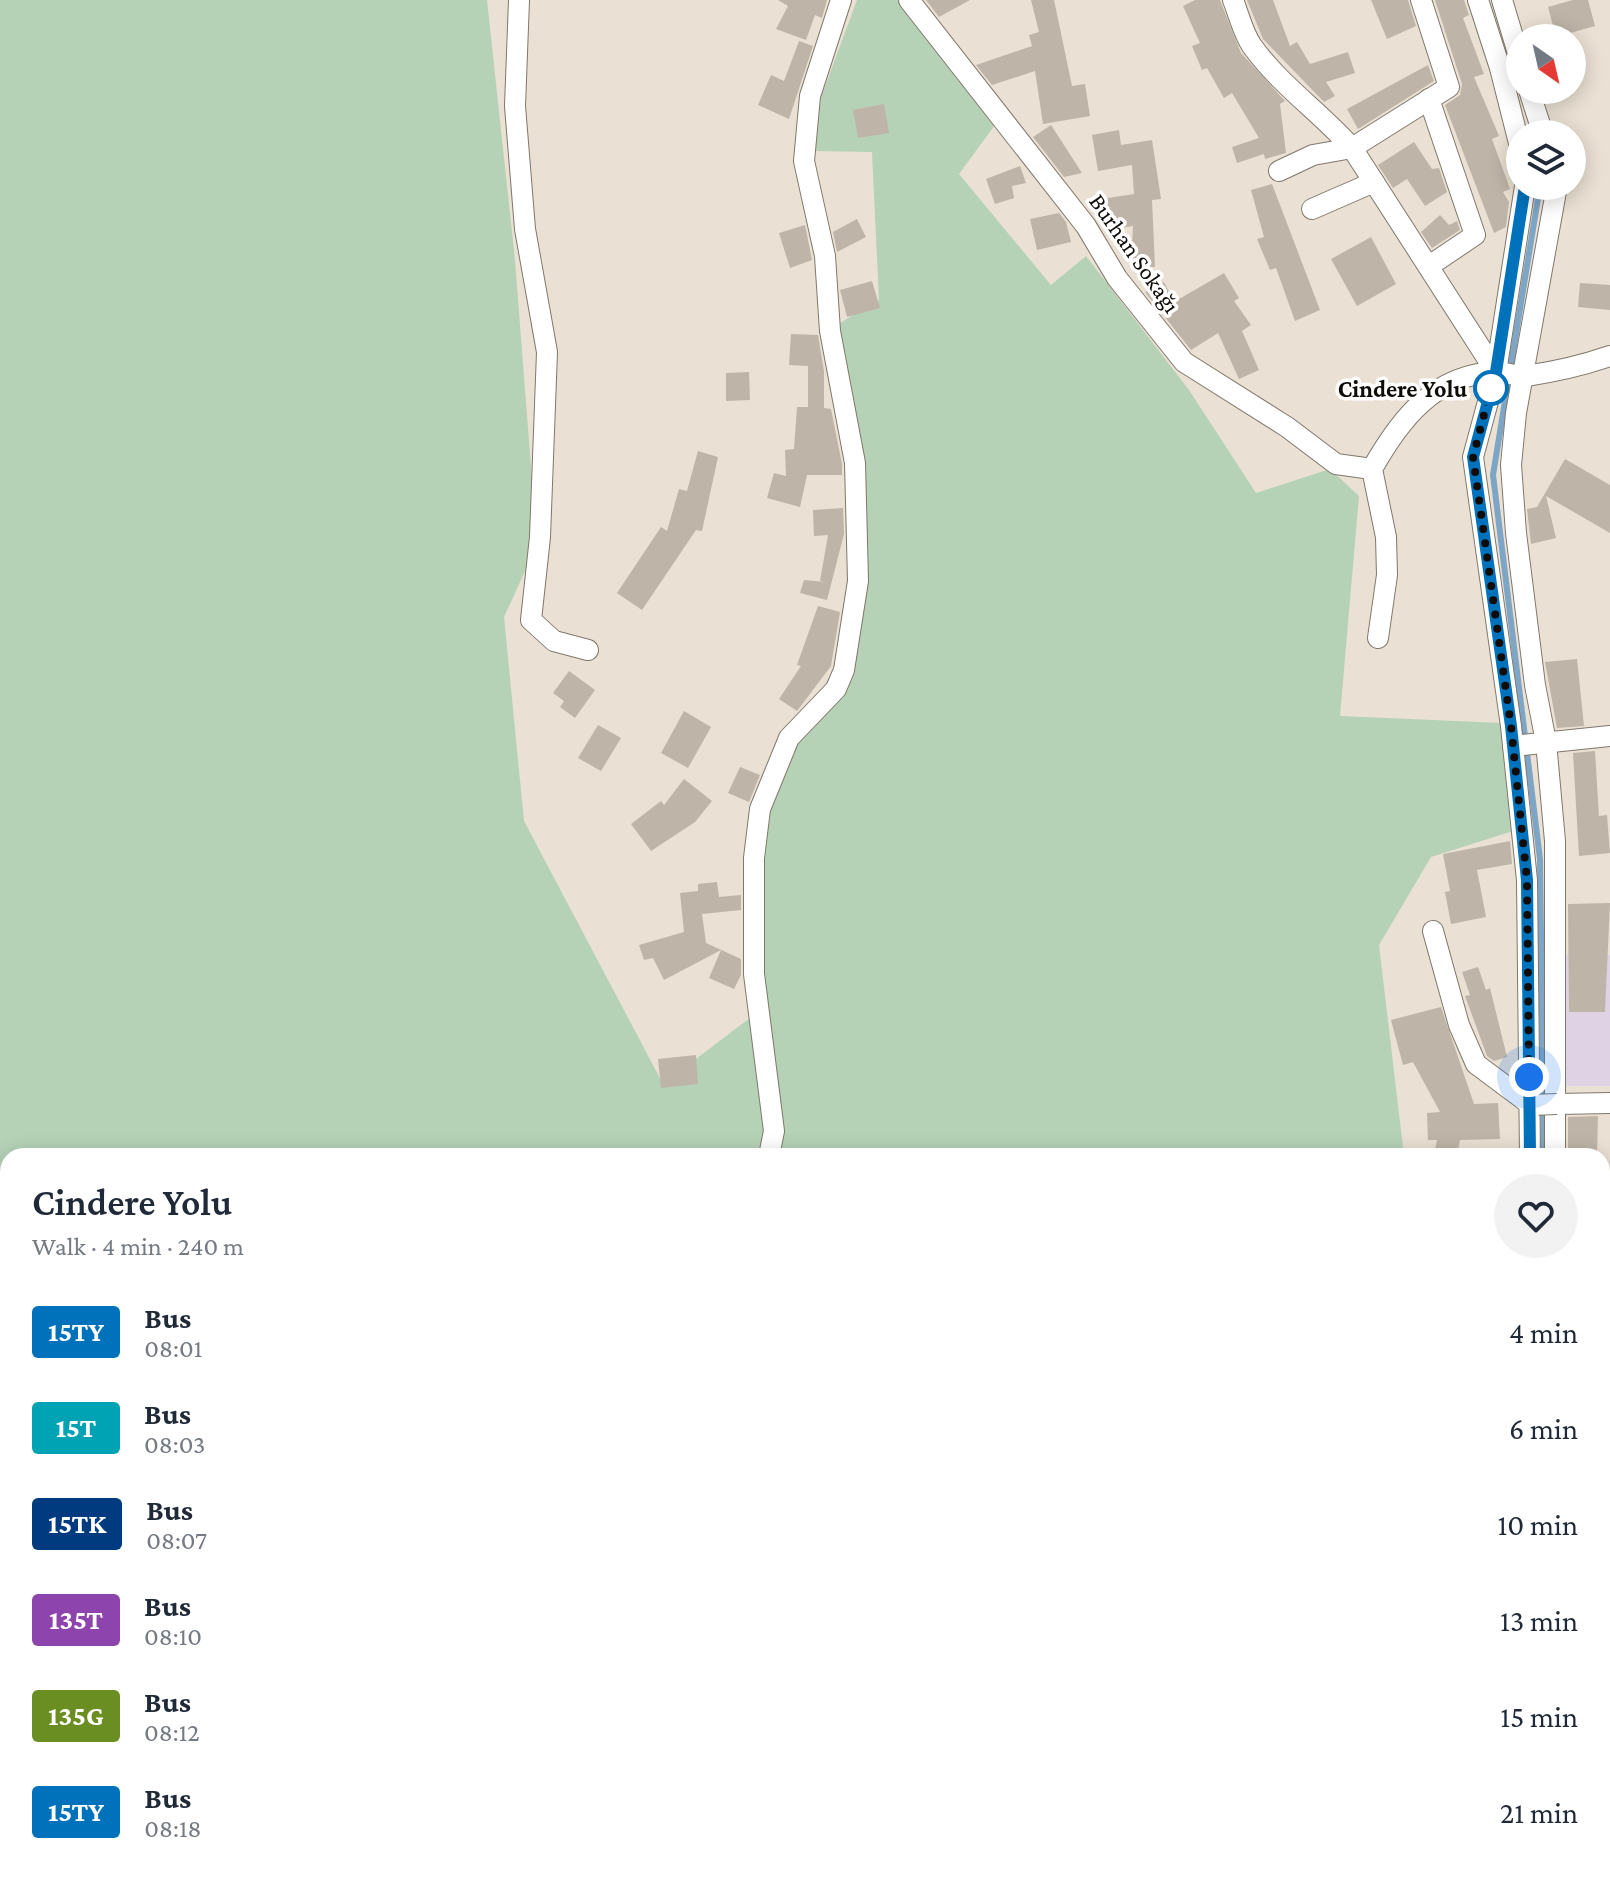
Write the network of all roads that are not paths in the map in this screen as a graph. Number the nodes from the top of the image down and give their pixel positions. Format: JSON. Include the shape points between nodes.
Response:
{"nodes":[{"id":1,"x":519,"y":0,"type":"edge"},
{"id":2,"x":841,"y":0,"type":"edge"},
{"id":3,"x":909,"y":0,"type":"edge"},
{"id":4,"x":1233,"y":0,"type":"edge"},
{"id":5,"x":1421,"y":0,"type":"edge"},
{"id":6,"x":1478,"y":0,"type":"edge"},
{"id":7,"x":1502,"y":0,"type":"edge"},
{"id":8,"x":1509,"y":24,"type":"edge"},
{"id":9,"x":1429,"y":99,"type":"junction"},
{"id":10,"x":1513,"y":120,"type":"edge"},
{"id":11,"x":1352,"y":148,"type":"junction"},
{"id":12,"x":1279,"y":171,"type":"dead end"},
{"id":13,"x":1374,"y":182,"type":"junction"},
{"id":14,"x":1523,"y":200,"type":"edge"},
{"id":15,"x":1554,"y":200,"type":"edge"},
{"id":16,"x":1312,"y":209,"type":"dead end"},
{"id":17,"x":1429,"y":266,"type":"junction"},
{"id":18,"x":1610,"y":356,"type":"edge"},
{"id":19,"x":1496,"y":372,"type":"junction"},
{"id":20,"x":1523,"y":376,"type":"junction"},
{"id":21,"x":1372,"y":469,"type":"junction"},
{"id":22,"x":1378,"y":638,"type":"dead end"},
{"id":23,"x":588,"y":650,"type":"dead end"},
{"id":24,"x":1610,"y":736,"type":"edge"},
{"id":25,"x":1546,"y":742,"type":"junction"},
{"id":26,"x":1513,"y":746,"type":"junction"},
{"id":27,"x":1433,"y":931,"type":"dead end"},
{"id":28,"x":1610,"y":1103,"type":"edge"},
{"id":29,"x":1531,"y":1105,"type":"junction"},
{"id":30,"x":771,"y":1148,"type":"edge"},
{"id":31,"x":1530,"y":1148,"type":"edge"},
{"id":32,"x":1555,"y":1148,"type":"edge"}],
"edges":[{"from":1,"to":23,"type":"street","via":[[516,121],[525,229],[547,352],[540,537],[531,620],[554,641]]},
{"from":2,"to":30,"type":"street","via":[[810,96],[804,161],[825,256],[830,331],[855,463],[858,581],[844,670],[836,689],[789,738],[760,809],[754,858],[754,974],[774,1131]]},
{"from":3,"to":21,"type":"street","name":"Burhan Sokağı","via":[[1086,226],[1117,278],[1184,362],[1336,464]]},
{"from":4,"to":11,"type":"street","via":[[1250,44],[1302,103],[1323,116]]},
{"from":5,"to":9,"type":"street","via":[[1449,87]]},
{"from":6,"to":10,"type":"street"},
{"from":7,"to":8,"type":"street"},
{"from":9,"to":11,"type":"street"},
{"from":9,"to":17,"type":"street","via":[[1475,235]]},
{"from":11,"to":12,"type":"street","via":[[1313,155]]},
{"from":11,"to":13,"type":"street"},
{"from":13,"to":16,"type":"street"},
{"from":13,"to":17,"type":"street"},
{"from":14,"to":19,"type":"street"},
{"from":15,"to":20,"type":"street"},
{"from":17,"to":19,"type":"street"},
{"from":18,"to":20,"type":"street"},
{"from":19,"to":20,"type":"street"},
{"from":19,"to":21,"type":"street","via":[[1457,380],[1425,396],[1394,429]]},
{"from":19,"to":26,"type":"street","via":[[1473,457]]},
{"from":20,"to":25,"type":"street","via":[[1511,465]]},
{"from":21,"to":22,"type":"street","via":[[1386,537]]},
{"from":24,"to":25,"type":"street"},
{"from":25,"to":26,"type":"street"},
{"from":25,"to":32,"type":"street","via":[[1555,841]]},
{"from":26,"to":29,"type":"street","via":[[1527,880]]},
{"from":27,"to":29,"type":"street","via":[[1459,1025],[1476,1064]]},
{"from":28,"to":29,"type":"street","bridge":true},
{"from":29,"to":31,"type":"street"}]}
